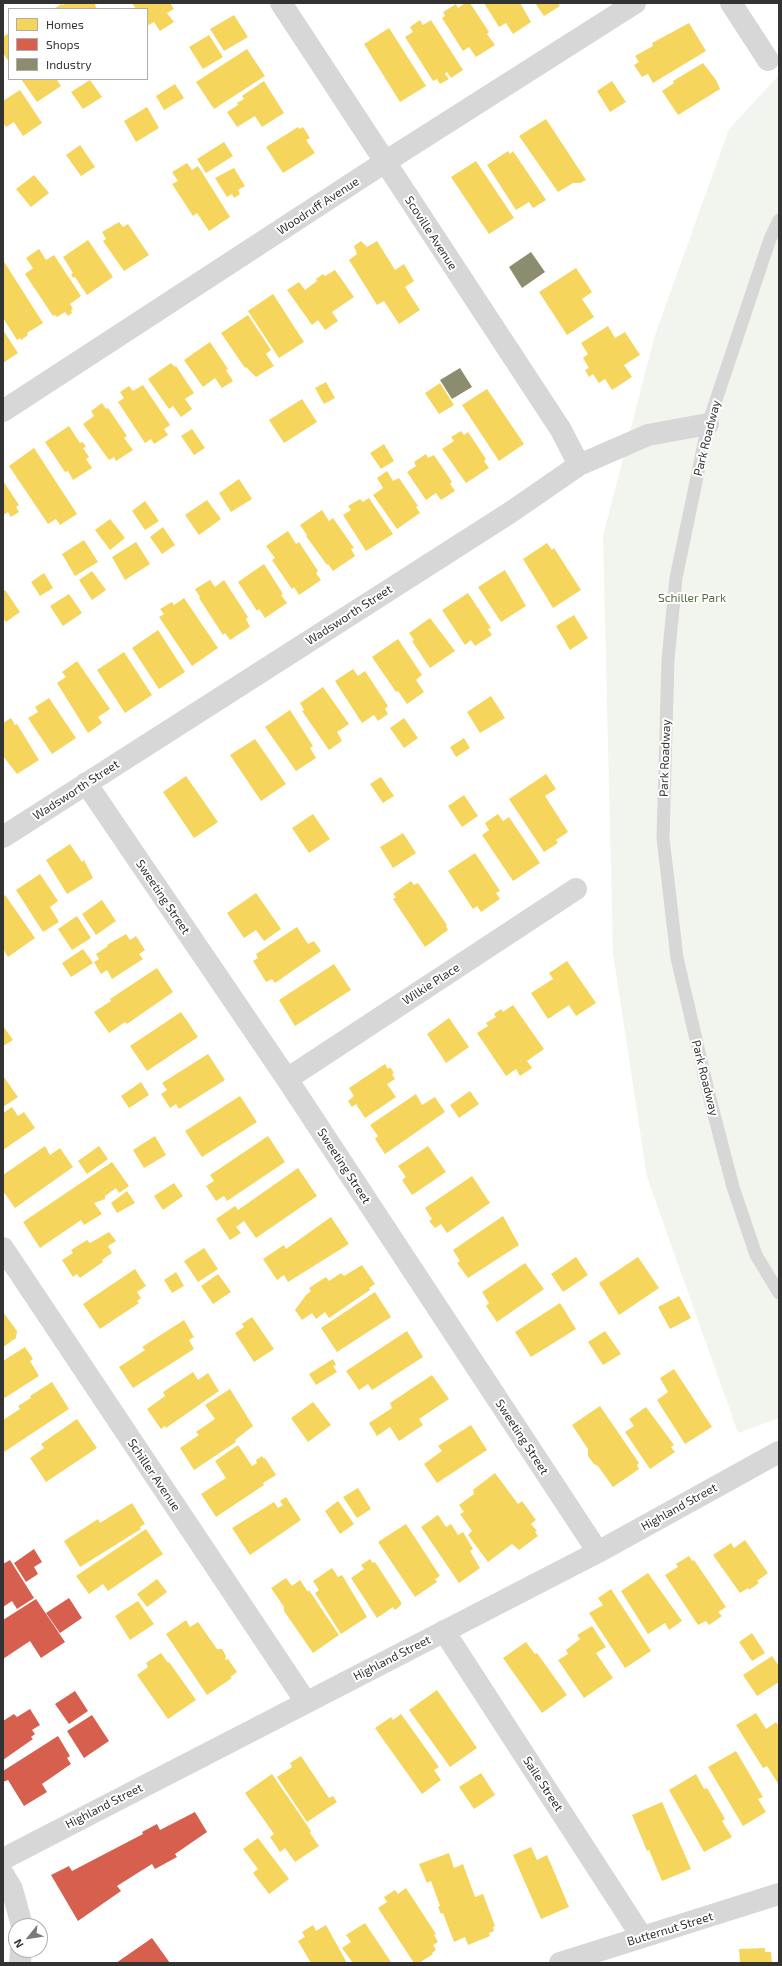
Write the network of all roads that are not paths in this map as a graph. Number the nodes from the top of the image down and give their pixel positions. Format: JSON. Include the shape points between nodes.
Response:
{"nodes":[{"id":1,"x":281,"y":3,"type":"edge"},
{"id":2,"x":635,"y":3,"type":"edge"},
{"id":3,"x":731,"y":3,"type":"edge"},
{"id":4,"x":768,"y":60,"type":"dead end"},
{"id":5,"x":385,"y":162,"type":"junction"},
{"id":6,"x":779,"y":220,"type":"edge"},
{"id":7,"x":3,"y":411,"type":"edge"},
{"id":8,"x":708,"y":424,"type":"junction"},
{"id":9,"x":579,"y":465,"type":"junction"},
{"id":10,"x":86,"y":783,"type":"junction"},
{"id":11,"x":3,"y":837,"type":"edge"},
{"id":12,"x":576,"y":889,"type":"dead end"},
{"id":13,"x":287,"y":1079,"type":"junction"},
{"id":14,"x":3,"y":1248,"type":"edge"},
{"id":15,"x":779,"y":1293,"type":"edge"},
{"id":16,"x":779,"y":1452,"type":"edge"},
{"id":17,"x":598,"y":1552,"type":"junction"},
{"id":18,"x":444,"y":1631,"type":"junction"},
{"id":19,"x":306,"y":1702,"type":"junction"},
{"id":20,"x":3,"y":1859,"type":"edge"},
{"id":21,"x":3,"y":1874,"type":"edge"},
{"id":22,"x":779,"y":1894,"type":"edge"},
{"id":23,"x":20,"y":1918,"type":"edge"},
{"id":24,"x":642,"y":1938,"type":"junction"},
{"id":25,"x":569,"y":1962,"type":"edge"}],
"edges":[{"from":1,"to":5,"type":"street","name":"Scoville Avenue"},
{"from":2,"to":5,"type":"street","name":"Woodruff Avenue"},
{"from":3,"to":4,"type":"street"},
{"from":5,"to":7,"type":"street","name":"Woodruff Avenue"},
{"from":5,"to":9,"type":"street","name":"Scoville Avenue","via":[[561,430]]},
{"from":6,"to":8,"type":"lane","name":"Park Roadway","via":[[770,239]]},
{"from":8,"to":9,"type":"street","name":"Wadsworth Street","via":[[648,435]]},
{"from":8,"to":15,"type":"lane","name":"Park Roadway","via":[[676,578],[668,660],[663,838],[677,958],[710,1099],[733,1187],[756,1255]]},
{"from":9,"to":10,"type":"street","name":"Wadsworth Street","via":[[511,512]]},
{"from":10,"to":11,"type":"street","name":"Wadsworth Street"},
{"from":10,"to":13,"type":"street","name":"Sweeting Street"},
{"from":12,"to":13,"type":"street","name":"Wilkie Place"},
{"from":13,"to":17,"type":"street","name":"Sweeting Street"},
{"from":14,"to":19,"type":"street","name":"Schiller Avenue"},
{"from":16,"to":17,"type":"street","name":"Highland Street"},
{"from":17,"to":18,"type":"street","name":"Highland Street"},
{"from":18,"to":19,"type":"street","name":"Highland Street"},
{"from":18,"to":24,"type":"street","name":"Saile Street"},
{"from":19,"to":20,"type":"street","name":"Highland Street"},
{"from":21,"to":23,"type":"street","via":[[12,1889]]},
{"from":22,"to":24,"type":"street","name":"Butternut Street"},
{"from":24,"to":25,"type":"street","name":"Butternut Street"}]}
